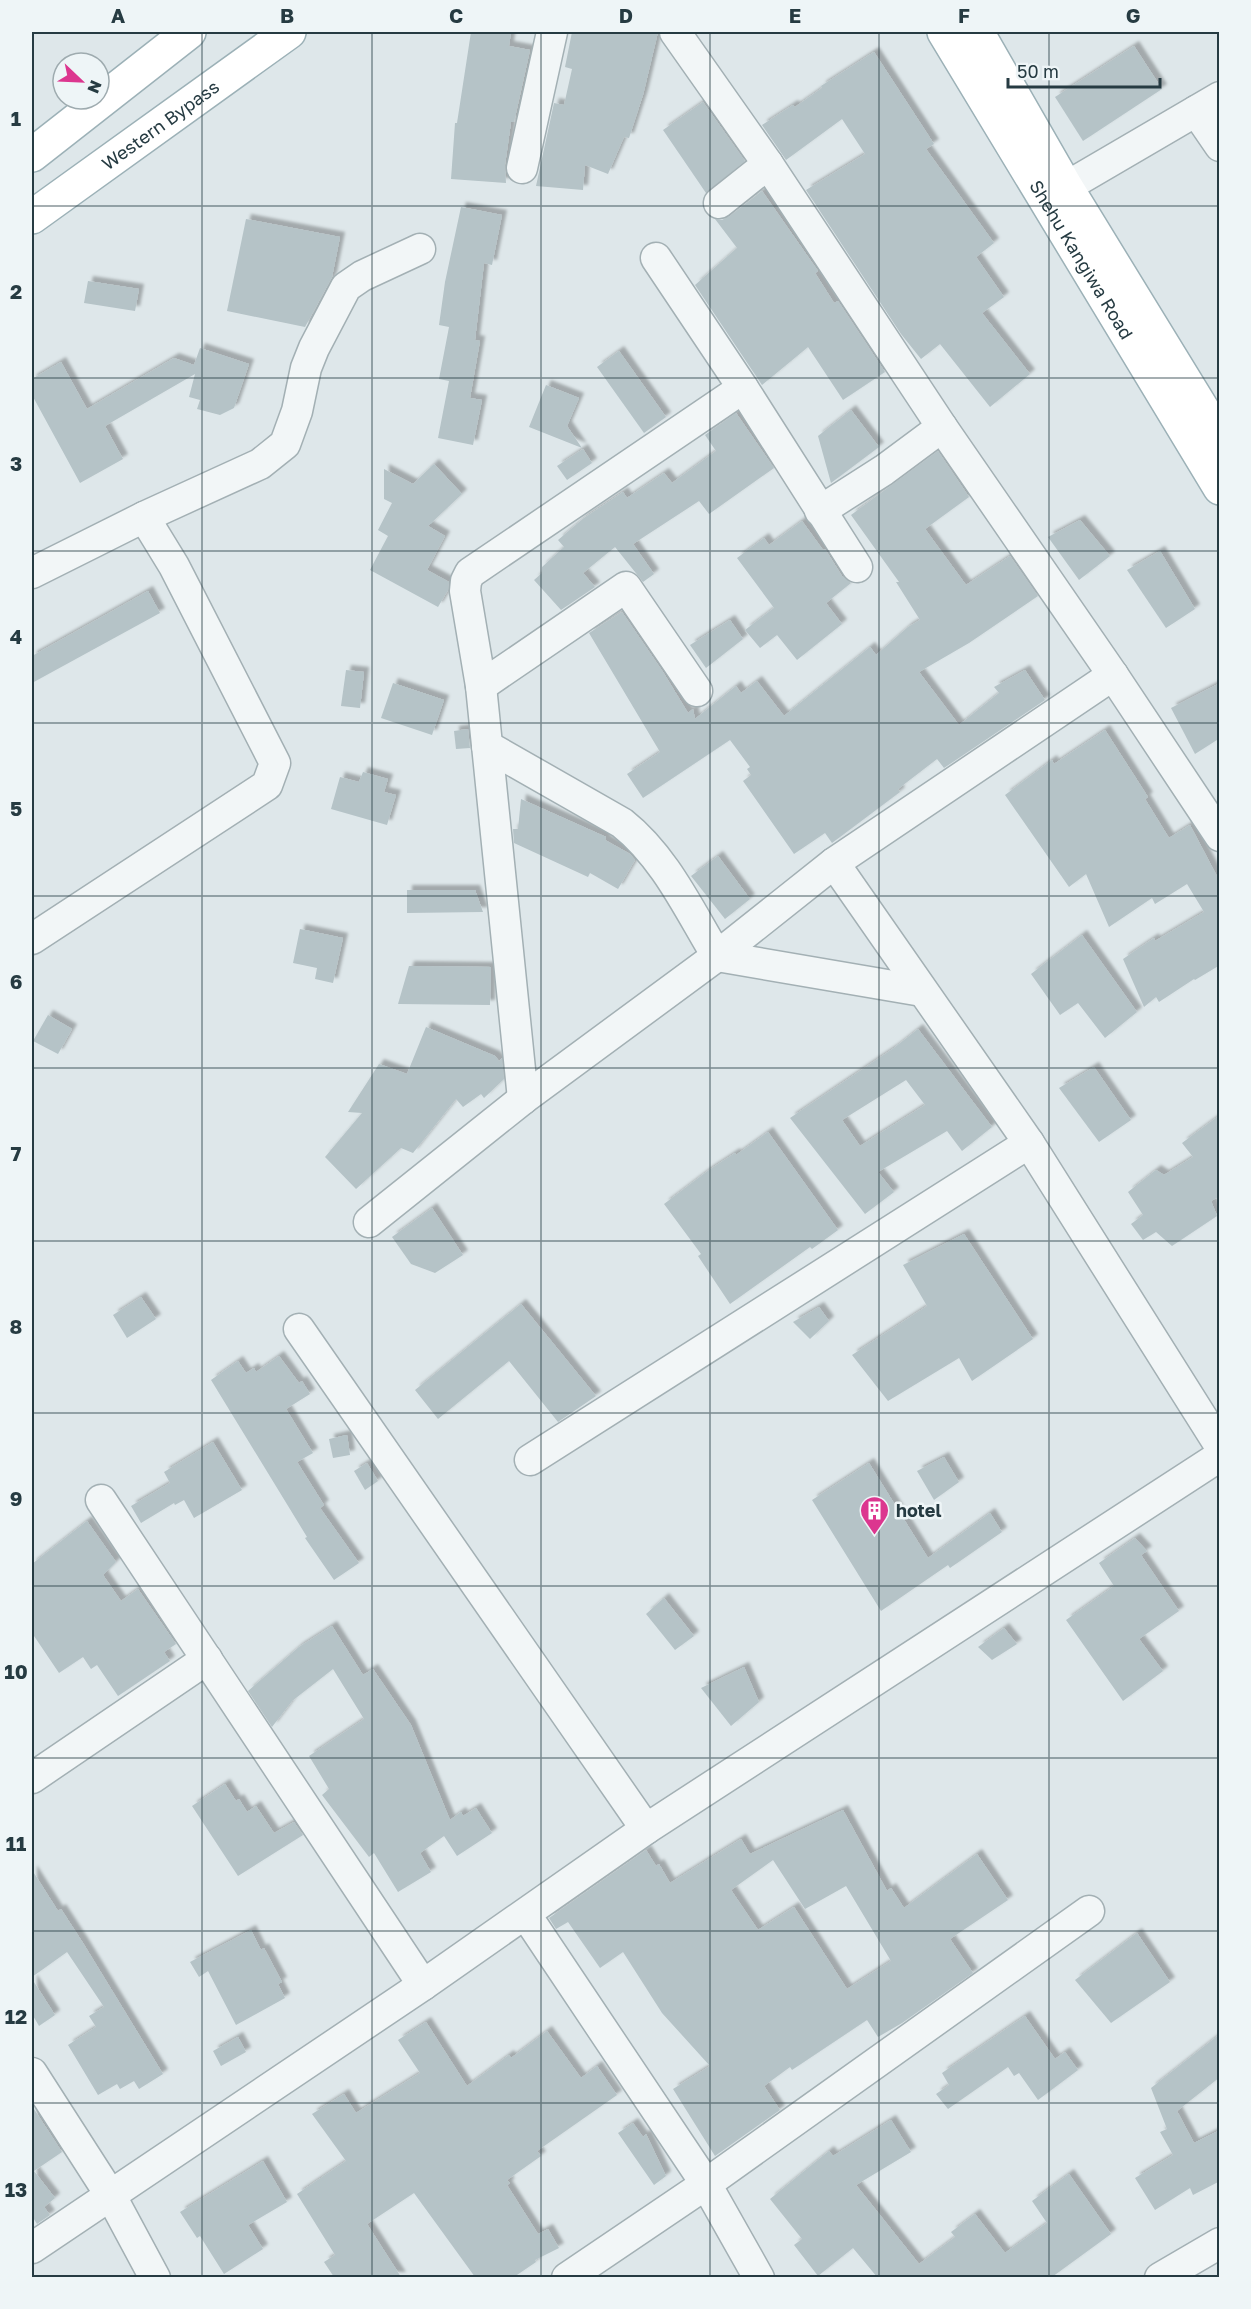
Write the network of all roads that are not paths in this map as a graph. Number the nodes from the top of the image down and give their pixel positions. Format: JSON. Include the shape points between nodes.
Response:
{"nodes":[{"id":1,"x":189,"y":32,"type":"edge"},
{"id":2,"x":289,"y":32,"type":"edge"},
{"id":3,"x":552,"y":32,"type":"edge"},
{"id":4,"x":675,"y":32,"type":"edge"},
{"id":5,"x":945,"y":32,"type":"edge"},
{"id":6,"x":976,"y":32,"type":"edge"},
{"id":7,"x":1208,"y":104,"type":"edge"},
{"id":8,"x":1220,"y":146,"type":"edge"},
{"id":9,"x":32,"y":155,"type":"edge"},
{"id":10,"x":768,"y":164,"type":"junction"},
{"id":11,"x":522,"y":168,"type":"dead end"},
{"id":12,"x":1066,"y":187,"type":"junction"},
{"id":13,"x":719,"y":203,"type":"dead end"},
{"id":14,"x":32,"y":217,"type":"edge"},
{"id":15,"x":420,"y":249,"type":"dead end"},
{"id":16,"x":656,"y":258,"type":"dead end"},
{"id":17,"x":743,"y":388,"type":"junction"},
{"id":18,"x":942,"y":427,"type":"junction"},
{"id":19,"x":1220,"y":438,"type":"edge"},
{"id":20,"x":1220,"y":488,"type":"edge"},
{"id":21,"x":820,"y":511,"type":"junction"},
{"id":22,"x":144,"y":517,"type":"junction"},
{"id":23,"x":857,"y":567,"type":"dead end"},
{"id":24,"x":32,"y":573,"type":"edge"},
{"id":25,"x":1113,"y":675,"type":"junction"},
{"id":26,"x":482,"y":686,"type":"junction"},
{"id":27,"x":697,"y":691,"type":"dead end"},
{"id":28,"x":488,"y":746,"type":"junction"},
{"id":29,"x":1220,"y":836,"type":"edge"},
{"id":30,"x":834,"y":863,"type":"junction"},
{"id":31,"x":32,"y":939,"type":"edge"},
{"id":32,"x":717,"y":956,"type":"junction"},
{"id":33,"x":922,"y":991,"type":"junction"},
{"id":34,"x":523,"y":1099,"type":"junction"},
{"id":35,"x":1029,"y":1143,"type":"junction"},
{"id":36,"x":369,"y":1222,"type":"dead end"},
{"id":37,"x":299,"y":1329,"type":"dead end"},
{"id":38,"x":1220,"y":1446,"type":"edge"},
{"id":39,"x":1220,"y":1456,"type":"edge"},
{"id":40,"x":530,"y":1460,"type":"dead end"},
{"id":41,"x":101,"y":1500,"type":"dead end"},
{"id":42,"x":207,"y":1659,"type":"junction"},
{"id":43,"x":32,"y":1778,"type":"edge"},
{"id":44,"x":646,"y":1829,"type":"junction"},
{"id":45,"x":1089,"y":1911,"type":"dead end"},
{"id":46,"x":526,"y":1915,"type":"junction"},
{"id":47,"x":423,"y":1985,"type":"junction"},
{"id":48,"x":32,"y":2073,"type":"edge"},
{"id":49,"x":706,"y":2184,"type":"junction"},
{"id":50,"x":111,"y":2196,"type":"junction"},
{"id":51,"x":1220,"y":2243,"type":"edge"},
{"id":52,"x":32,"y":2248,"type":"edge"},
{"id":53,"x":155,"y":2277,"type":"edge"},
{"id":54,"x":567,"y":2277,"type":"edge"},
{"id":55,"x":759,"y":2277,"type":"edge"},
{"id":56,"x":1160,"y":2277,"type":"edge"}],
"edges":[{"from":1,"to":9,"type":"main road"},
{"from":2,"to":14,"type":"main road","name":"Western Bypass"},
{"from":3,"to":11,"type":"street"},
{"from":4,"to":10,"type":"street"},
{"from":5,"to":20,"type":"main road","name":"Shehu Kangiwa Road"},
{"from":6,"to":12,"type":"main road","name":"Shehu Kangiwa Road"},
{"from":7,"to":8,"type":"street"},
{"from":7,"to":12,"type":"street"},
{"from":10,"to":13,"type":"street"},
{"from":10,"to":18,"type":"street"},
{"from":12,"to":19,"type":"main road","name":"Shehu Kangiwa Road"},
{"from":15,"to":22,"type":"street","via":[[346,287],[306,368],[285,444],[260,464]]},
{"from":16,"to":17,"type":"street"},
{"from":17,"to":21,"type":"street"},
{"from":17,"to":26,"type":"street","via":[[470,573],[465,591]]},
{"from":18,"to":21,"type":"street"},
{"from":18,"to":25,"type":"street"},
{"from":21,"to":23,"type":"street"},
{"from":22,"to":24,"type":"street"},
{"from":22,"to":31,"type":"street","via":[[174,566],[274,764],[267,785]]},
{"from":25,"to":29,"type":"street"},
{"from":25,"to":30,"type":"street"},
{"from":26,"to":27,"type":"street","via":[[626,587]]},
{"from":26,"to":28,"type":"street"},
{"from":28,"to":32,"type":"street","via":[[622,823],[639,837],[656,856]]},
{"from":28,"to":34,"type":"street"},
{"from":30,"to":32,"type":"street"},
{"from":30,"to":33,"type":"street"},
{"from":32,"to":33,"type":"street"},
{"from":32,"to":34,"type":"street"},
{"from":33,"to":35,"type":"street"},
{"from":34,"to":36,"type":"street"},
{"from":35,"to":38,"type":"street"},
{"from":35,"to":40,"type":"street"},
{"from":37,"to":44,"type":"street"},
{"from":39,"to":44,"type":"street"},
{"from":41,"to":42,"type":"street"},
{"from":42,"to":43,"type":"street"},
{"from":42,"to":47,"type":"street"},
{"from":44,"to":46,"type":"street"},
{"from":45,"to":49,"type":"street"},
{"from":46,"to":47,"type":"street"},
{"from":46,"to":49,"type":"street"},
{"from":47,"to":50,"type":"street"},
{"from":48,"to":50,"type":"street"},
{"from":49,"to":54,"type":"street"},
{"from":49,"to":55,"type":"street"},
{"from":50,"to":52,"type":"street"},
{"from":50,"to":53,"type":"street"},
{"from":51,"to":56,"type":"street"}]}
